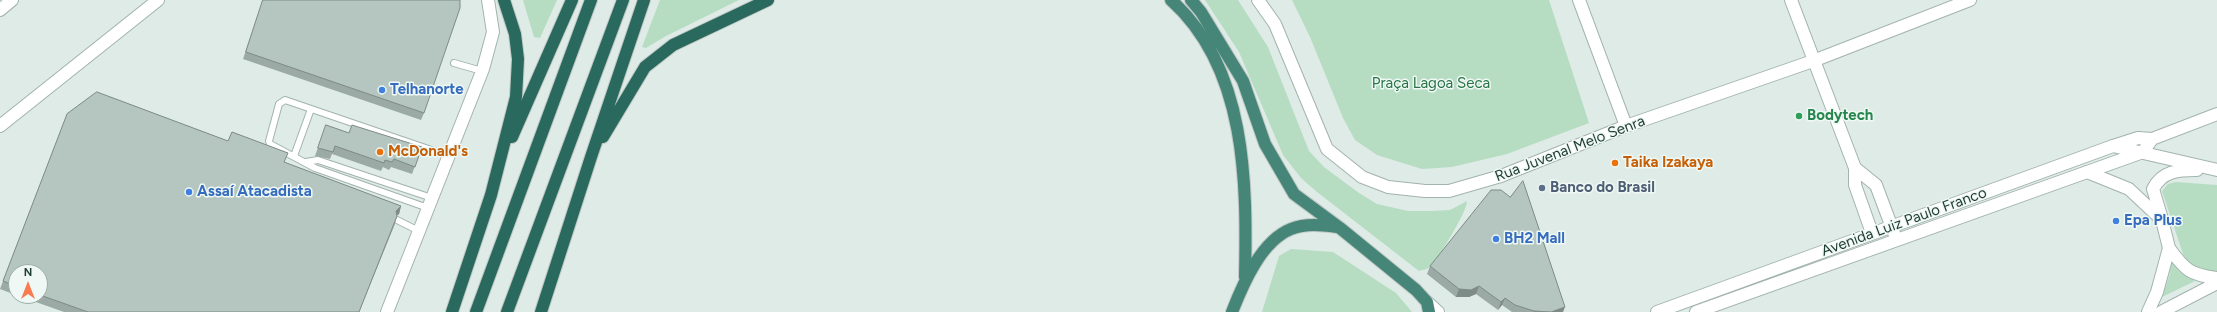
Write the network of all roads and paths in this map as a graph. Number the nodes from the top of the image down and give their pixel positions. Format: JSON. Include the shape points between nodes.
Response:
{"nodes":[{"id":1,"x":12,"y":0,"type":"edge"},
{"id":2,"x":158,"y":0,"type":"edge"},
{"id":3,"x":488,"y":0,"type":"edge"},
{"id":4,"x":504,"y":0,"type":"edge"},
{"id":5,"x":572,"y":0,"type":"edge"},
{"id":6,"x":591,"y":0,"type":"edge"},
{"id":7,"x":623,"y":0,"type":"edge"},
{"id":8,"x":644,"y":0,"type":"edge"},
{"id":9,"x":768,"y":0,"type":"edge"},
{"id":10,"x":1171,"y":0,"type":"edge"},
{"id":11,"x":1191,"y":0,"type":"edge"},
{"id":12,"x":1258,"y":0,"type":"edge"},
{"id":13,"x":1580,"y":0,"type":"edge"},
{"id":14,"x":1791,"y":0,"type":"edge"},
{"id":15,"x":1970,"y":0,"type":"edge"},
{"id":16,"x":0,"y":10,"type":"edge"},
{"id":17,"x":1813,"y":61,"type":"junction"},
{"id":18,"x":454,"y":63,"type":"dead end"},
{"id":19,"x":482,"y":71,"type":"junction"},
{"id":20,"x":311,"y":109,"type":"junction"},
{"id":21,"x":2217,"y":114,"type":"edge"},
{"id":22,"x":0,"y":126,"type":"edge"},
{"id":23,"x":1626,"y":126,"type":"junction"},
{"id":24,"x":2152,"y":139,"type":"junction"},
{"id":25,"x":2113,"y":146,"type":"junction"},
{"id":26,"x":2143,"y":152,"type":"junction"},
{"id":27,"x":294,"y":156,"type":"junction"},
{"id":28,"x":448,"y":156,"type":"junction"},
{"id":29,"x":590,"y":157,"type":"junction"},
{"id":30,"x":306,"y":162,"type":"junction"},
{"id":31,"x":500,"y":165,"type":"junction"},
{"id":32,"x":1855,"y":168,"type":"junction"},
{"id":33,"x":2216,"y":170,"type":"edge"},
{"id":34,"x":2087,"y":172,"type":"junction"},
{"id":35,"x":430,"y":203,"type":"junction"},
{"id":36,"x":397,"y":220,"type":"edge"},
{"id":37,"x":2162,"y":220,"type":"junction"},
{"id":38,"x":1892,"y":227,"type":"junction"},
{"id":39,"x":1340,"y":228,"type":"junction"},
{"id":40,"x":419,"y":231,"type":"junction"},
{"id":41,"x":1872,"y":233,"type":"junction"},
{"id":42,"x":1889,"y":244,"type":"junction"},
{"id":43,"x":2169,"y":248,"type":"junction"},
{"id":44,"x":1246,"y":277,"type":"junction"},
{"id":45,"x":2217,"y":278,"type":"edge"},
{"id":46,"x":2217,"y":283,"type":"edge"},
{"id":47,"x":1428,"y":307,"type":"edge"},
{"id":48,"x":387,"y":312,"type":"edge"},
{"id":49,"x":452,"y":312,"type":"edge"},
{"id":50,"x":476,"y":312,"type":"edge"},
{"id":51,"x":507,"y":312,"type":"edge"},
{"id":52,"x":541,"y":312,"type":"edge"},
{"id":53,"x":1232,"y":312,"type":"edge"},
{"id":54,"x":1438,"y":312,"type":"edge"},
{"id":55,"x":1656,"y":312,"type":"edge"},
{"id":56,"x":1696,"y":312,"type":"edge"},
{"id":57,"x":2148,"y":312,"type":"edge"},
{"id":58,"x":2161,"y":312,"type":"edge"}],
"edges":[{"from":1,"to":16,"type":"street"},
{"from":2,"to":22,"type":"street"},
{"from":3,"to":19,"type":"street","via":[[493,32]]},
{"from":4,"to":31,"type":"highway","via":[[515,34],[518,59],[516,97]]},
{"from":5,"to":31,"type":"highway"},
{"from":6,"to":50,"type":"highway"},
{"from":7,"to":51,"type":"highway"},
{"from":8,"to":29,"type":"highway"},
{"from":9,"to":29,"type":"highway","via":[[673,45],[645,67]]},
{"from":10,"to":44,"type":"highway","via":[[1183,11],[1208,46],[1227,88],[1243,156],[1247,216]]},
{"from":11,"to":39,"type":"highway","via":[[1243,81],[1265,144],[1294,194]]},
{"from":12,"to":23,"type":"street","name":"Rua Juvenal Melo Senra","via":[[1275,24],[1326,149],[1362,177],[1388,187],[1449,191],[1501,176]]},
{"from":13,"to":23,"type":"street"},
{"from":14,"to":17,"type":"street"},
{"from":15,"to":17,"type":"street","name":"Rua Juvenal Melo Senra"},
{"from":17,"to":23,"type":"street","name":"Rua Juvenal Melo Senra"},
{"from":17,"to":32,"type":"street"},
{"from":18,"to":19,"type":"lane"},
{"from":19,"to":28,"type":"street"},
{"from":20,"to":27,"type":"lane"},
{"from":20,"to":27,"type":"lane","via":[[285,100],[279,104],[269,141],[270,144]]},
{"from":20,"to":28,"type":"lane"},
{"from":21,"to":24,"type":"street","name":"Avenida Luiz Paulo Franco"},
{"from":24,"to":25,"type":"street","name":"Avenida Luiz Paulo Franco","via":[[2138,138]]},
{"from":24,"to":26,"type":"street"},
{"from":25,"to":26,"type":"street"},
{"from":25,"to":38,"type":"street","name":"Avenida Luiz Paulo Franco"},
{"from":26,"to":33,"type":"street"},
{"from":26,"to":34,"type":"street","name":"Avenida Luiz Paulo Franco"},
{"from":27,"to":30,"type":"lane"},
{"from":28,"to":35,"type":"street"},
{"from":29,"to":52,"type":"highway"},
{"from":30,"to":35,"type":"lane","via":[[315,168]]},
{"from":30,"to":35,"type":"lane","via":[[318,160]]},
{"from":31,"to":49,"type":"highway"},
{"from":32,"to":38,"type":"street","via":[[1876,185]]},
{"from":32,"to":41,"type":"street","via":[[1855,185]]},
{"from":33,"to":37,"type":"street","via":[[2182,170],[2166,174],[2157,180],[2153,189]]},
{"from":34,"to":37,"type":"street","via":[[2129,189]]},
{"from":34,"to":42,"type":"street","name":"Avenida Luiz Paulo Franco"},
{"from":35,"to":40,"type":"street"},
{"from":36,"to":40,"type":"lane"},
{"from":37,"to":43,"type":"street"},
{"from":38,"to":41,"type":"street","name":"Avenida Luiz Paulo Franco"},
{"from":38,"to":42,"type":"street","via":[[1894,236]]},
{"from":39,"to":44,"type":"highway","via":[[1317,224],[1291,229],[1269,245]]},
{"from":39,"to":47,"type":"highway","via":[[1416,290]]},
{"from":40,"to":48,"type":"street"},
{"from":41,"to":55,"type":"street","name":"Avenida Luiz Paulo Franco"},
{"from":42,"to":56,"type":"street","name":"Avenida Luiz Paulo Franco"},
{"from":43,"to":45,"type":"street","via":[[2180,263],[2197,276]]},
{"from":43,"to":57,"type":"street","via":[[2157,292]]},
{"from":44,"to":53,"type":"highway"},
{"from":46,"to":58,"type":"street"},
{"from":47,"to":54,"type":"street"}]}
